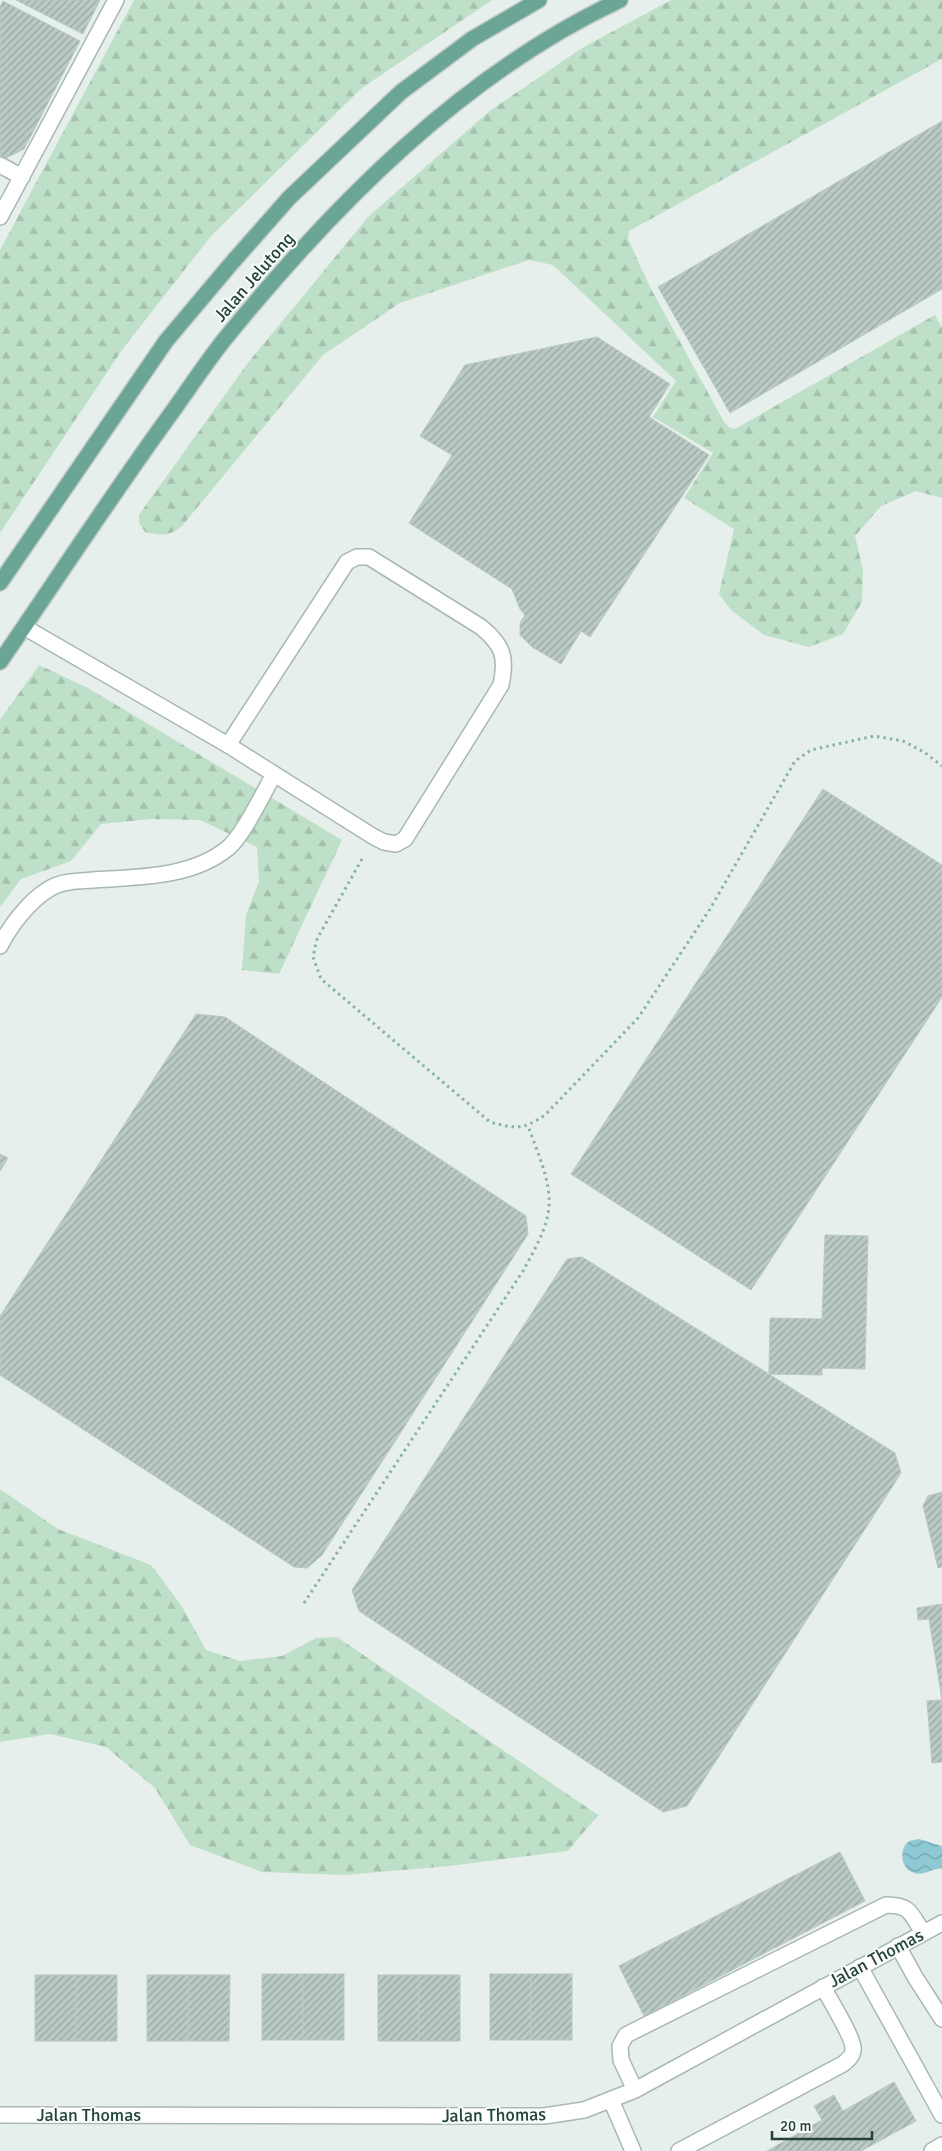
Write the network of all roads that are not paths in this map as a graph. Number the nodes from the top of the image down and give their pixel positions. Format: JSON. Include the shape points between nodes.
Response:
{"nodes":[{"id":1,"x":116,"y":0,"type":"edge"},
{"id":2,"x":538,"y":0,"type":"edge"},
{"id":3,"x":620,"y":0,"type":"edge"},
{"id":4,"x":0,"y":165,"type":"edge"},
{"id":5,"x":22,"y":177,"type":"junction"},
{"id":6,"x":0,"y":217,"type":"edge"},
{"id":7,"x":0,"y":583,"type":"edge"},
{"id":8,"x":24,"y":627,"type":"junction"},
{"id":9,"x":0,"y":662,"type":"edge"},
{"id":10,"x":228,"y":745,"type":"junction"},
{"id":11,"x":274,"y":774,"type":"junction"},
{"id":12,"x":0,"y":946,"type":"edge"},
{"id":13,"x":942,"y":1923,"type":"edge"},
{"id":14,"x":923,"y":1933,"type":"junction"},
{"id":15,"x":898,"y":1946,"type":"junction"},
{"id":16,"x":860,"y":1967,"type":"junction"},
{"id":17,"x":823,"y":1987,"type":"junction"},
{"id":18,"x":942,"y":2019,"type":"edge"},
{"id":19,"x":635,"y":2090,"type":"junction"},
{"id":20,"x":611,"y":2100,"type":"junction"},
{"id":21,"x":0,"y":2115,"type":"edge"},
{"id":22,"x":942,"y":2115,"type":"edge"},
{"id":23,"x":942,"y":2146,"type":"edge"},
{"id":24,"x":634,"y":2151,"type":"edge"},
{"id":25,"x":679,"y":2151,"type":"edge"},
{"id":26,"x":932,"y":2151,"type":"edge"}],
"edges":[{"from":1,"to":5,"type":"street"},
{"from":2,"to":7,"type":"main road","name":"Jalan Jelutong","via":[[472,39],[401,92],[289,198],[166,341]]},
{"from":3,"to":8,"type":"main road","name":"Jalan Jelutong","via":[[593,12],[504,68],[425,129],[369,180],[305,246],[223,341],[129,471]]},
{"from":4,"to":5,"type":"street"},
{"from":5,"to":6,"type":"street"},
{"from":8,"to":9,"type":"main road","name":"Jalan Jelutong"},
{"from":8,"to":10,"type":"street"},
{"from":10,"to":11,"type":"street"},
{"from":10,"to":11,"type":"street","via":[[347,562],[356,557],[369,557],[494,637],[501,649],[505,668],[501,685],[405,838],[396,844],[374,837]]},
{"from":11,"to":12,"type":"street","via":[[229,848],[204,862],[168,874],[84,881],[50,888],[34,901]]},
{"from":13,"to":14,"type":"street","name":"Jalan Thomas"},
{"from":14,"to":15,"type":"street","name":"Jalan Thomas"},
{"from":14,"to":19,"type":"street","via":[[907,1909],[901,1905],[886,1905],[626,2035],[620,2046],[621,2060]]},
{"from":15,"to":16,"type":"street","name":"Jalan Thomas"},
{"from":15,"to":18,"type":"street"},
{"from":16,"to":17,"type":"street","name":"Jalan Thomas"},
{"from":16,"to":22,"type":"street"},
{"from":17,"to":19,"type":"street","name":"Jalan Thomas"},
{"from":17,"to":25,"type":"street","via":[[854,2047],[851,2057],[844,2064]]},
{"from":19,"to":20,"type":"street","name":"Jalan Thomas"},
{"from":20,"to":21,"type":"street","name":"Jalan Thomas","via":[[584,2110],[544,2116]]},
{"from":20,"to":24,"type":"street"},
{"from":23,"to":26,"type":"street"}]}
